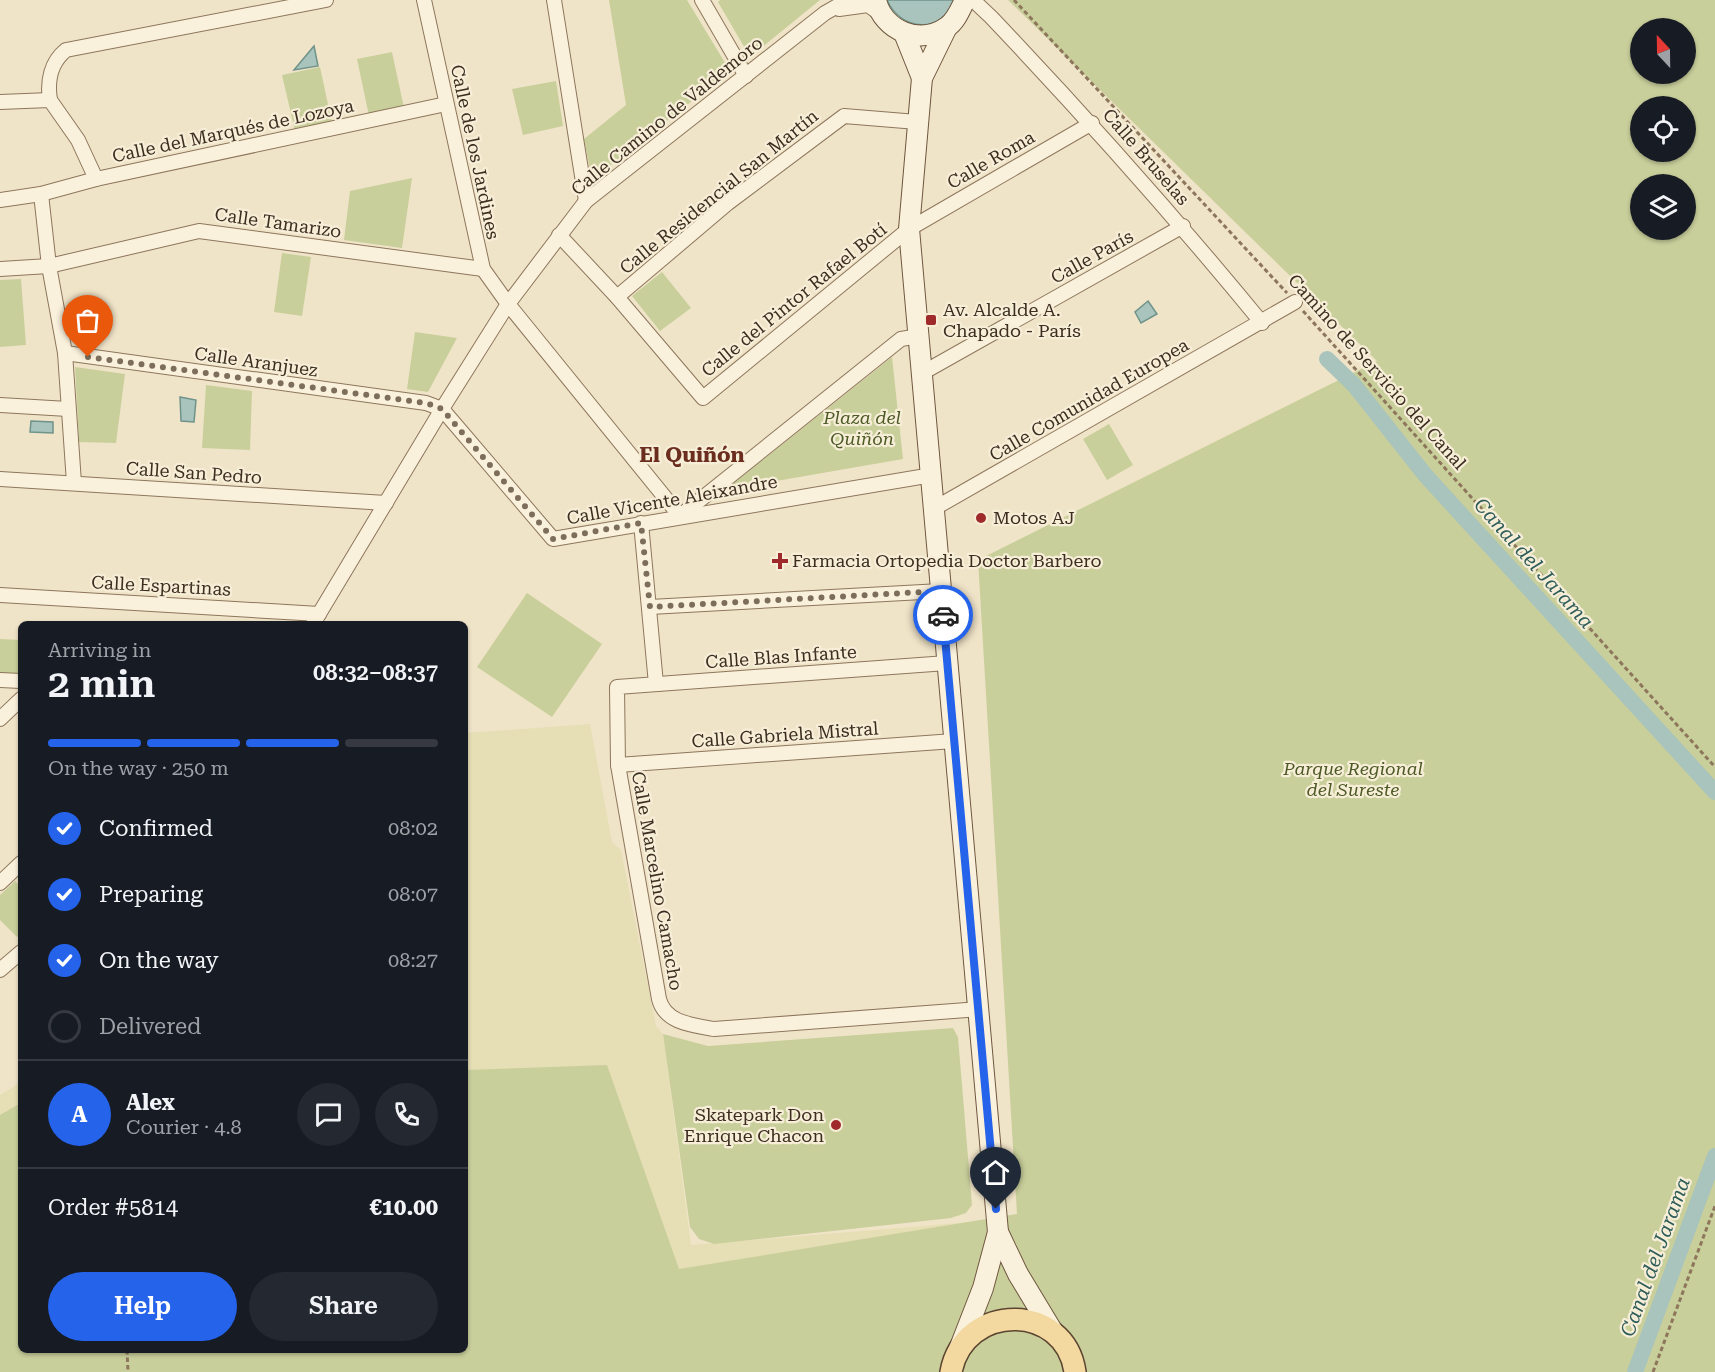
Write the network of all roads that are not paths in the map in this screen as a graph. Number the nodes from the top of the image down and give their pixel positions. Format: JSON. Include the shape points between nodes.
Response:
{"nodes":[{"id":1,"x":326,"y":0,"type":"edge"},
{"id":2,"x":424,"y":0,"type":"edge"},
{"id":3,"x":554,"y":0,"type":"edge"},
{"id":4,"x":702,"y":0,"type":"edge"},
{"id":5,"x":848,"y":0,"type":"edge"},
{"id":6,"x":965,"y":0,"type":"edge"},
{"id":7,"x":879,"y":8,"type":"edge"},
{"id":8,"x":825,"y":13,"type":"junction"},
{"id":9,"x":948,"y":27,"type":"junction"},
{"id":10,"x":904,"y":33,"type":"junction"},
{"id":11,"x":746,"y":76,"type":"junction"},
{"id":12,"x":922,"y":78,"type":"junction"},
{"id":13,"x":50,"y":100,"type":"junction"},
{"id":14,"x":0,"y":102,"type":"edge"},
{"id":15,"x":446,"y":104,"type":"junction"},
{"id":16,"x":916,"y":122,"type":"junction"},
{"id":17,"x":1092,"y":123,"type":"junction"},
{"id":18,"x":96,"y":179,"type":"junction"},
{"id":19,"x":41,"y":195,"type":"junction"},
{"id":20,"x":0,"y":200,"type":"edge"},
{"id":21,"x":586,"y":201,"type":"junction"},
{"id":22,"x":1183,"y":226,"type":"junction"},
{"id":23,"x":909,"y":229,"type":"junction"},
{"id":24,"x":559,"y":235,"type":"junction"},
{"id":25,"x":49,"y":266,"type":"junction"},
{"id":26,"x":0,"y":269,"type":"edge"},
{"id":27,"x":483,"y":269,"type":"junction"},
{"id":28,"x":617,"y":297,"type":"junction"},
{"id":29,"x":1295,"y":302,"type":"road end"},
{"id":30,"x":508,"y":304,"type":"junction"},
{"id":31,"x":1262,"y":323,"type":"junction"},
{"id":32,"x":919,"y":336,"type":"junction"},
{"id":33,"x":65,"y":353,"type":"junction"},
{"id":34,"x":924,"y":372,"type":"junction"},
{"id":35,"x":0,"y":405,"type":"edge"},
{"id":36,"x":68,"y":409,"type":"junction"},
{"id":37,"x":442,"y":409,"type":"junction"},
{"id":38,"x":932,"y":475,"type":"junction"},
{"id":39,"x":0,"y":479,"type":"edge"},
{"id":40,"x":74,"y":483,"type":"junction"},
{"id":41,"x":386,"y":503,"type":"junction"},
{"id":42,"x":935,"y":508,"type":"junction"},
{"id":43,"x":680,"y":516,"type":"junction"},
{"id":44,"x":641,"y":523,"type":"junction"},
{"id":45,"x":941,"y":591,"type":"junction"},
{"id":46,"x":0,"y":595,"type":"edge"},
{"id":47,"x":650,"y":607,"type":"junction"},
{"id":48,"x":316,"y":619,"type":"edge"},
{"id":49,"x":947,"y":663,"type":"junction"},
{"id":50,"x":0,"y":680,"type":"edge"},
{"id":51,"x":18,"y":681,"type":"edge"},
{"id":52,"x":656,"y":684,"type":"junction"},
{"id":53,"x":616,"y":687,"type":"joint"},
{"id":54,"x":18,"y":702,"type":"edge"},
{"id":55,"x":0,"y":719,"type":"edge"},
{"id":56,"x":954,"y":741,"type":"junction"},
{"id":57,"x":618,"y":765,"type":"junction"},
{"id":58,"x":18,"y":866,"type":"edge"},
{"id":59,"x":0,"y":883,"type":"edge"},
{"id":60,"x":18,"y":955,"type":"edge"},
{"id":61,"x":0,"y":970,"type":"edge"},
{"id":62,"x":980,"y":1009,"type":"junction"},
{"id":63,"x":998,"y":1232,"type":"junction"},
{"id":64,"x":1053,"y":1332,"type":"junction"},
{"id":65,"x":952,"y":1363,"type":"edge"},
{"id":66,"x":1075,"y":1372,"type":"edge"}],
"edges":[{"from":1,"to":13,"type":"street","via":[[66,50],[57,57],[51,75]]},
{"from":2,"to":15,"type":"street","name":"Calle de los Jardines"},
{"from":3,"to":21,"type":"street"},
{"from":4,"to":11,"type":"street"},
{"from":5,"to":8,"type":"street","name":"Calle Camino de Valdemoro"},
{"from":6,"to":9,"type":"main road"},
{"from":6,"to":17,"type":"street","name":"Calle Bruselas","via":[[975,2],[991,16]]},
{"from":7,"to":8,"type":"street","name":"Calle Camino de Valdemoro","via":[[852,6]]},
{"from":7,"to":10,"type":"main road","via":[[892,26]]},
{"from":8,"to":11,"type":"street","name":"Calle Camino de Valdemoro"},
{"from":9,"to":10,"type":"main road","via":[[934,34]]},
{"from":9,"to":12,"type":"main road"},
{"from":10,"to":12,"type":"main road"},
{"from":11,"to":21,"type":"street","name":"Calle Camino de Valdemoro"},
{"from":12,"to":16,"type":"main road"},
{"from":13,"to":14,"type":"street"},
{"from":13,"to":18,"type":"street","name":"Calle del Marqués de Lozoya","via":[[78,140]]},
{"from":15,"to":18,"type":"street","name":"Calle del Marqués de Lozoya"},
{"from":15,"to":27,"type":"street","name":"Calle de los Jardines"},
{"from":16,"to":23,"type":"main road"},
{"from":16,"to":28,"type":"street","name":"Calle Residencial San Martín","via":[[844,116]]},
{"from":17,"to":22,"type":"street","name":"Calle Bruselas"},
{"from":17,"to":23,"type":"street","name":"Calle Roma"},
{"from":18,"to":19,"type":"street"},
{"from":19,"to":20,"type":"street"},
{"from":19,"to":25,"type":"street"},
{"from":21,"to":24,"type":"street","name":"Calle Camino de Valdemoro"},
{"from":22,"to":31,"type":"street","name":"Calle Bruselas"},
{"from":22,"to":34,"type":"street","name":"Calle París"},
{"from":23,"to":28,"type":"street","name":"Calle del Pintor Rafael Botí","via":[[703,398]]},
{"from":23,"to":32,"type":"main road"},
{"from":24,"to":28,"type":"street","name":"Calle del Pintor Rafael Botí"},
{"from":24,"to":30,"type":"street","name":"Calle Camino de Valdemoro"},
{"from":25,"to":26,"type":"street","name":"Calle Tamarizo"},
{"from":25,"to":27,"type":"street","name":"Calle Tamarizo","via":[[199,231]]},
{"from":25,"to":33,"type":"street"},
{"from":27,"to":30,"type":"street","name":"Calle de los Jardines"},
{"from":29,"to":31,"type":"street"},
{"from":30,"to":37,"type":"street","name":"Calle Camino de Valdemoro"},
{"from":30,"to":43,"type":"street","name":"Calle de los Jardines"},
{"from":31,"to":42,"type":"street","name":"Calle Comunidad Europea"},
{"from":32,"to":34,"type":"main road"},
{"from":32,"to":43,"type":"street","via":[[902,339]]},
{"from":33,"to":36,"type":"street"},
{"from":33,"to":37,"type":"street","name":"Calle Aranjuez","via":[[426,403]]},
{"from":34,"to":38,"type":"main road"},
{"from":35,"to":36,"type":"street"},
{"from":36,"to":40,"type":"street"},
{"from":37,"to":41,"type":"street","name":"Calle Camino de Valdemoro"},
{"from":37,"to":44,"type":"street","name":"Calle Vicente Aleixandre","via":[[553,539]]},
{"from":38,"to":42,"type":"main road"},
{"from":38,"to":43,"type":"street","name":"Calle Vicente Aleixandre"},
{"from":39,"to":40,"type":"street","name":"Calle San Pedro"},
{"from":40,"to":41,"type":"street","name":"Calle San Pedro"},
{"from":41,"to":48,"type":"street","name":"Calle Camino de Valdemoro"},
{"from":42,"to":45,"type":"main road"},
{"from":43,"to":44,"type":"street","name":"Calle Vicente Aleixandre"},
{"from":44,"to":47,"type":"street"},
{"from":45,"to":47,"type":"street"},
{"from":45,"to":49,"type":"main road"},
{"from":46,"to":48,"type":"street","name":"Calle Espartinas"},
{"from":47,"to":52,"type":"street"},
{"from":49,"to":52,"type":"street","name":"Calle Blas Infante"},
{"from":49,"to":56,"type":"main road"},
{"from":50,"to":51,"type":"street"},
{"from":52,"to":53,"type":"street","name":"Calle Blas Infante"},
{"from":53,"to":57,"type":"street","name":"Calle Marcelino Camacho"},
{"from":54,"to":55,"type":"street"},
{"from":56,"to":57,"type":"street","name":"Calle Gabriela Mistral"},
{"from":56,"to":62,"type":"main road"},
{"from":57,"to":62,"type":"street","name":"Calle Marcelino Camacho","via":[[659,999],[662,1011],[672,1018],[714,1029]]},
{"from":58,"to":59,"type":"street"},
{"from":60,"to":61,"type":"street"},
{"from":62,"to":63,"type":"main road"},
{"from":63,"to":64,"type":"main road"},
{"from":63,"to":65,"type":"main road","via":[[983,1288]]},
{"from":64,"to":65,"type":"main road","via":[[1014,1318],[993,1322],[975,1332]]},
{"from":64,"to":66,"type":"main road","via":[[1065,1346]]}]}
